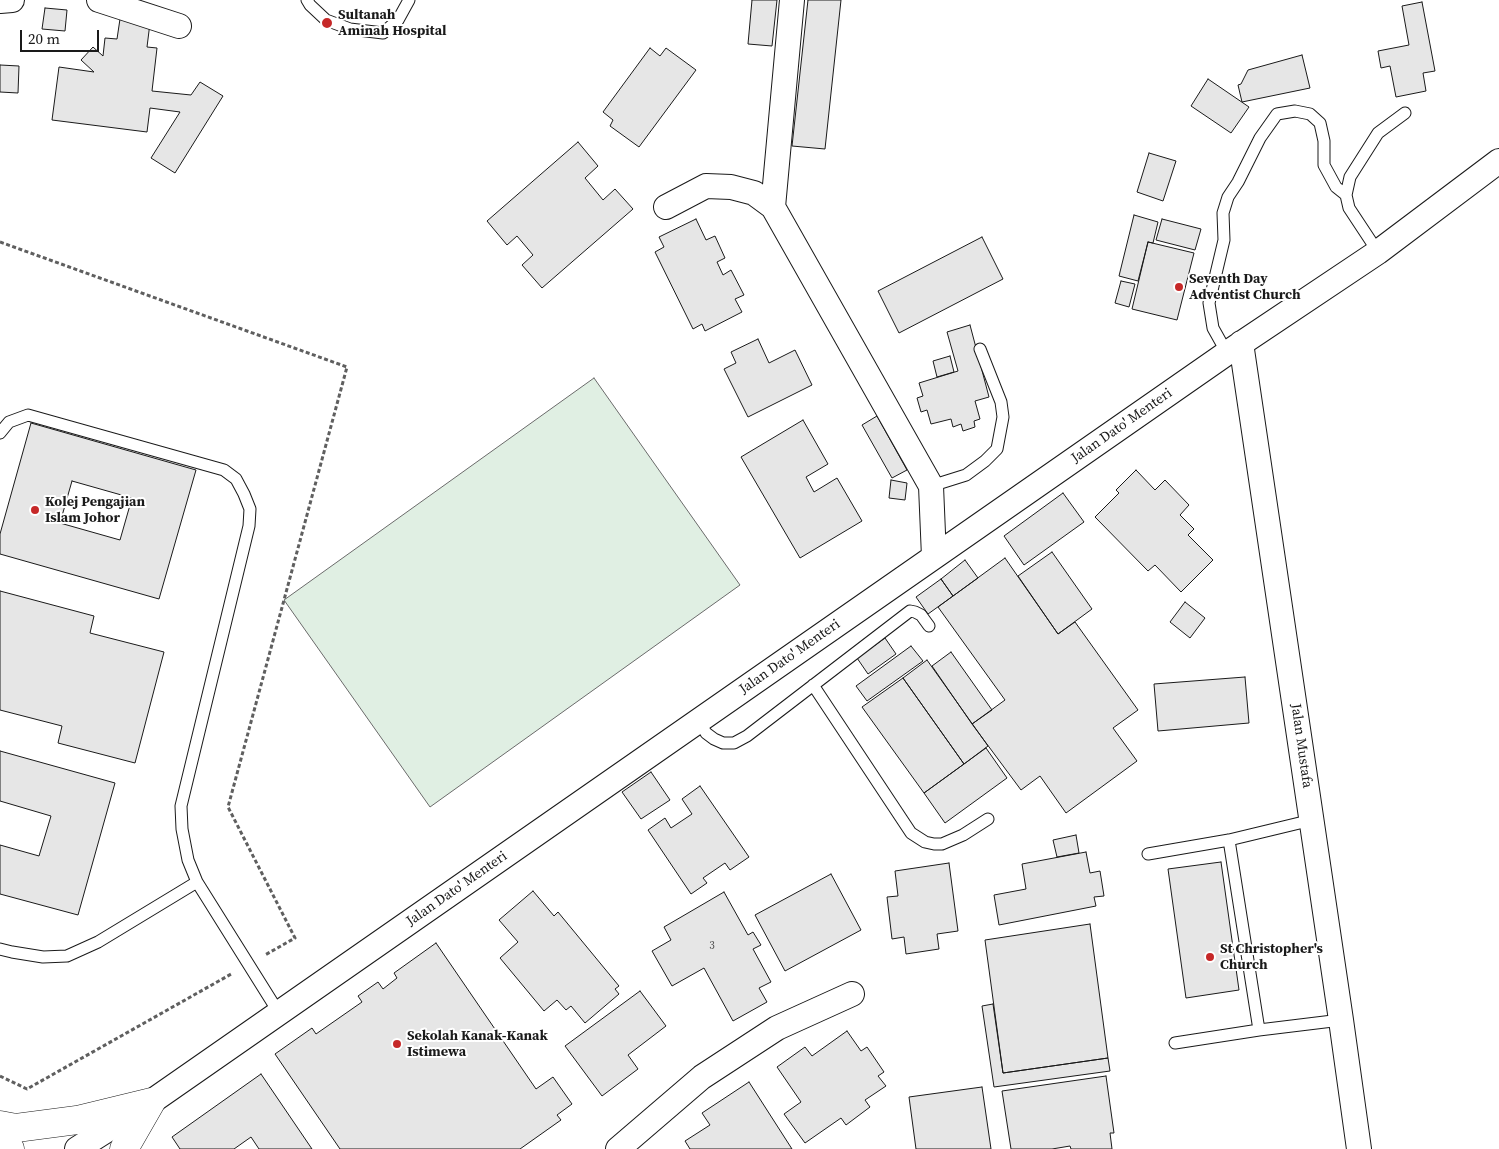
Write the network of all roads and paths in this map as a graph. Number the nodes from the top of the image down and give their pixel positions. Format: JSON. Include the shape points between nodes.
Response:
{"nodes":[{"id":1,"x":12,"y":0,"type":"edge"},
{"id":2,"x":99,"y":0,"type":"edge"},
{"id":3,"x":308,"y":0,"type":"edge"},
{"id":4,"x":409,"y":0,"type":"edge"},
{"id":5,"x":792,"y":0,"type":"edge"},
{"id":6,"x":0,"y":1,"type":"edge"},
{"id":7,"x":179,"y":26,"type":"dead end"},
{"id":8,"x":1405,"y":113,"type":"dead end"},
{"id":9,"x":1499,"y":161,"type":"edge"},
{"id":10,"x":1346,"y":195,"type":"junction"},
{"id":11,"x":666,"y":207,"type":"dead end"},
{"id":12,"x":772,"y":207,"type":"junction"},
{"id":13,"x":1378,"y":252,"type":"junction"},
{"id":14,"x":1234,"y":348,"type":"junction"},
{"id":15,"x":980,"y":350,"type":"dead end"},
{"id":16,"x":0,"y":433,"type":"edge"},
{"id":17,"x":931,"y":486,"type":"junction"},
{"id":18,"x":934,"y":557,"type":"junction"},
{"id":19,"x":929,"y":626,"type":"dead end"},
{"id":20,"x":813,"y":685,"type":"junction"},
{"id":21,"x":698,"y":721,"type":"junction"},
{"id":22,"x":988,"y":819,"type":"dead end"},
{"id":23,"x":1312,"y":820,"type":"junction"},
{"id":24,"x":1229,"y":840,"type":"junction"},
{"id":25,"x":1148,"y":854,"type":"dead end"},
{"id":26,"x":197,"y":882,"type":"junction"},
{"id":27,"x":0,"y":949,"type":"edge"},
{"id":28,"x":852,"y":994,"type":"dead end"},
{"id":29,"x":279,"y":1013,"type":"junction"},
{"id":30,"x":1341,"y":1020,"type":"junction"},
{"id":31,"x":1258,"y":1030,"type":"junction"},
{"id":32,"x":1175,"y":1043,"type":"dead end"},
{"id":33,"x":151,"y":1102,"type":"junction"},
{"id":34,"x":0,"y":1125,"type":"edge"},
{"id":35,"x":0,"y":1143,"type":"edge"},
{"id":36,"x":10,"y":1149,"type":"edge"},
{"id":37,"x":77,"y":1149,"type":"edge"},
{"id":38,"x":124,"y":1149,"type":"edge"},
{"id":39,"x":618,"y":1149,"type":"edge"},
{"id":40,"x":1359,"y":1149,"type":"edge"}],
"edges":[{"from":1,"to":6,"type":"street"},
{"from":2,"to":7,"type":"street"},
{"from":3,"to":4,"type":"lane","via":[[326,20],[350,29],[383,33],[398,20]]},
{"from":5,"to":12,"type":"street"},
{"from":8,"to":10,"type":"lane","via":[[1378,133],[1350,177]]},
{"from":9,"to":13,"type":"street","name":"Jalan Dato' Menteri"},
{"from":10,"to":13,"type":"lane","via":[[1349,208]]},
{"from":10,"to":14,"type":"lane","via":[[1336,187],[1324,165],[1320,123],[1310,114],[1295,111],[1277,114],[1228,197],[1224,213],[1224,240],[1209,302],[1213,328]]},
{"from":11,"to":12,"type":"street","via":[[706,186],[731,187],[754,193]]},
{"from":12,"to":17,"type":"street"},
{"from":13,"to":14,"type":"street","name":"Jalan Dato' Menteri"},
{"from":14,"to":18,"type":"street","name":"Jalan Dato' Menteri"},
{"from":14,"to":23,"type":"street","name":"Jalan Mustafa"},
{"from":15,"to":17,"type":"lane","via":[[1004,417],[997,449],[966,475]]},
{"from":16,"to":26,"type":"lane","via":[[9,422],[28,414],[224,470],[236,479],[244,494],[250,508],[249,526],[182,806],[182,829],[188,860]]},
{"from":17,"to":18,"type":"street"},
{"from":18,"to":21,"type":"street","name":"Jalan Dato' Menteri"},
{"from":19,"to":20,"type":"lane","via":[[921,615],[910,611]]},
{"from":20,"to":21,"type":"lane","via":[[734,743],[714,739]]},
{"from":20,"to":22,"type":"lane","via":[[911,833],[925,842],[942,844]]},
{"from":21,"to":29,"type":"street","name":"Jalan Dato' Menteri"},
{"from":23,"to":24,"type":"lane"},
{"from":23,"to":30,"type":"street","name":"Jalan Mustafa"},
{"from":24,"to":25,"type":"lane"},
{"from":24,"to":31,"type":"lane"},
{"from":26,"to":27,"type":"lane","via":[[98,942],[66,956],[43,957]]},
{"from":26,"to":29,"type":"lane"},
{"from":28,"to":39,"type":"street","via":[[777,1028],[718,1066]]},
{"from":29,"to":33,"type":"street","name":"Jalan Dato' Menteri"},
{"from":30,"to":31,"type":"lane"},
{"from":30,"to":40,"type":"street","name":"Jalan Mustafa"},
{"from":31,"to":32,"type":"lane"},
{"from":33,"to":34,"type":"main road","via":[[77,1120],[16,1128]]},
{"from":33,"to":37,"type":"street","name":"Jalan Dato' Menteri"},
{"from":33,"to":38,"type":"main road"},
{"from":35,"to":36,"type":"main road"}]}
